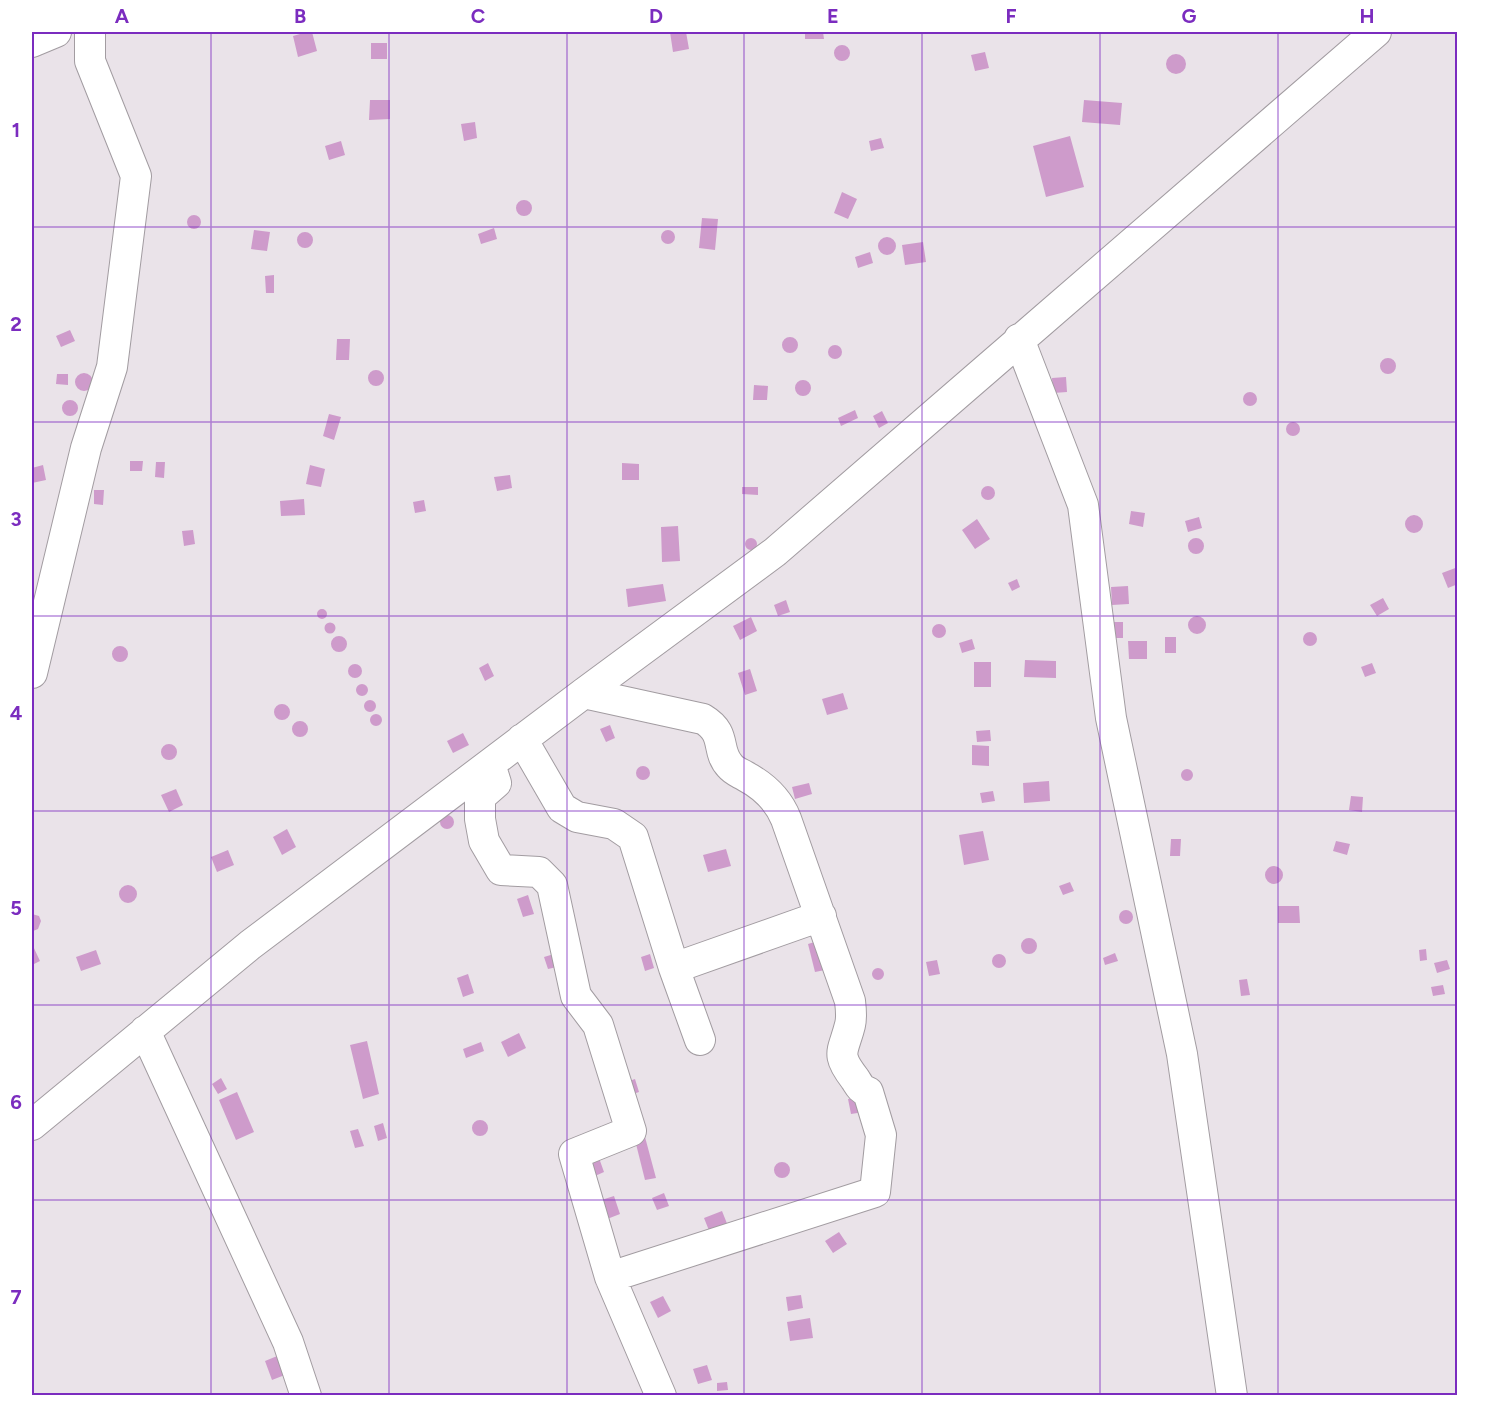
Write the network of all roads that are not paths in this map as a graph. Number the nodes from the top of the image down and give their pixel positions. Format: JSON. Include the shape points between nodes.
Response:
{"nodes":[{"id":1,"x":56,"y":32,"type":"edge"},
{"id":2,"x":90,"y":32,"type":"edge"},
{"id":3,"x":1376,"y":32,"type":"edge"},
{"id":4,"x":32,"y":42,"type":"edge"},
{"id":5,"x":1019,"y":339,"type":"junction"},
{"id":6,"x":32,"y":673,"type":"edge"},
{"id":7,"x":584,"y":693,"type":"junction"},
{"id":8,"x":522,"y":740,"type":"junction"},
{"id":9,"x":489,"y":764,"type":"junction"},
{"id":10,"x":821,"y":916,"type":"junction"},
{"id":11,"x":674,"y":968,"type":"junction"},
{"id":12,"x":145,"y":1031,"type":"junction"},
{"id":13,"x":700,"y":1040,"type":"dead end"},
{"id":14,"x":32,"y":1125,"type":"edge"},
{"id":15,"x":610,"y":1277,"type":"junction"},
{"id":16,"x":306,"y":1395,"type":"edge"},
{"id":17,"x":660,"y":1395,"type":"edge"},
{"id":18,"x":1232,"y":1395,"type":"edge"}],
"edges":[{"from":1,"to":4,"type":"street"},
{"from":2,"to":6,"type":"street","via":[[90,61],[136,176],[112,367],[86,448]]},
{"from":3,"to":5,"type":"street"},
{"from":5,"to":7,"type":"street","via":[[775,552]]},
{"from":5,"to":18,"type":"street","via":[[1083,505],[1111,718],[1182,1054]]},
{"from":7,"to":8,"type":"street"},
{"from":7,"to":10,"type":"street","via":[[709,723],[719,735],[730,767],[771,793],[782,810]]},
{"from":8,"to":9,"type":"street"},
{"from":8,"to":11,"type":"street","via":[[562,808],[578,818],[614,824],[633,837]]},
{"from":9,"to":12,"type":"street","via":[[250,945]]},
{"from":9,"to":15,"type":"street","via":[[496,783],[480,797],[484,841],[501,870],[539,872],[552,885],[576,996],[597,1025],[631,1131],[574,1154]]},
{"from":10,"to":11,"type":"street"},
{"from":10,"to":15,"type":"street","via":[[850,1001],[843,1061],[861,1089],[868,1092],[881,1135],[875,1192]]},
{"from":11,"to":13,"type":"street"},
{"from":12,"to":14,"type":"street"},
{"from":12,"to":16,"type":"street","via":[[288,1342]]},
{"from":15,"to":17,"type":"street"}]}
